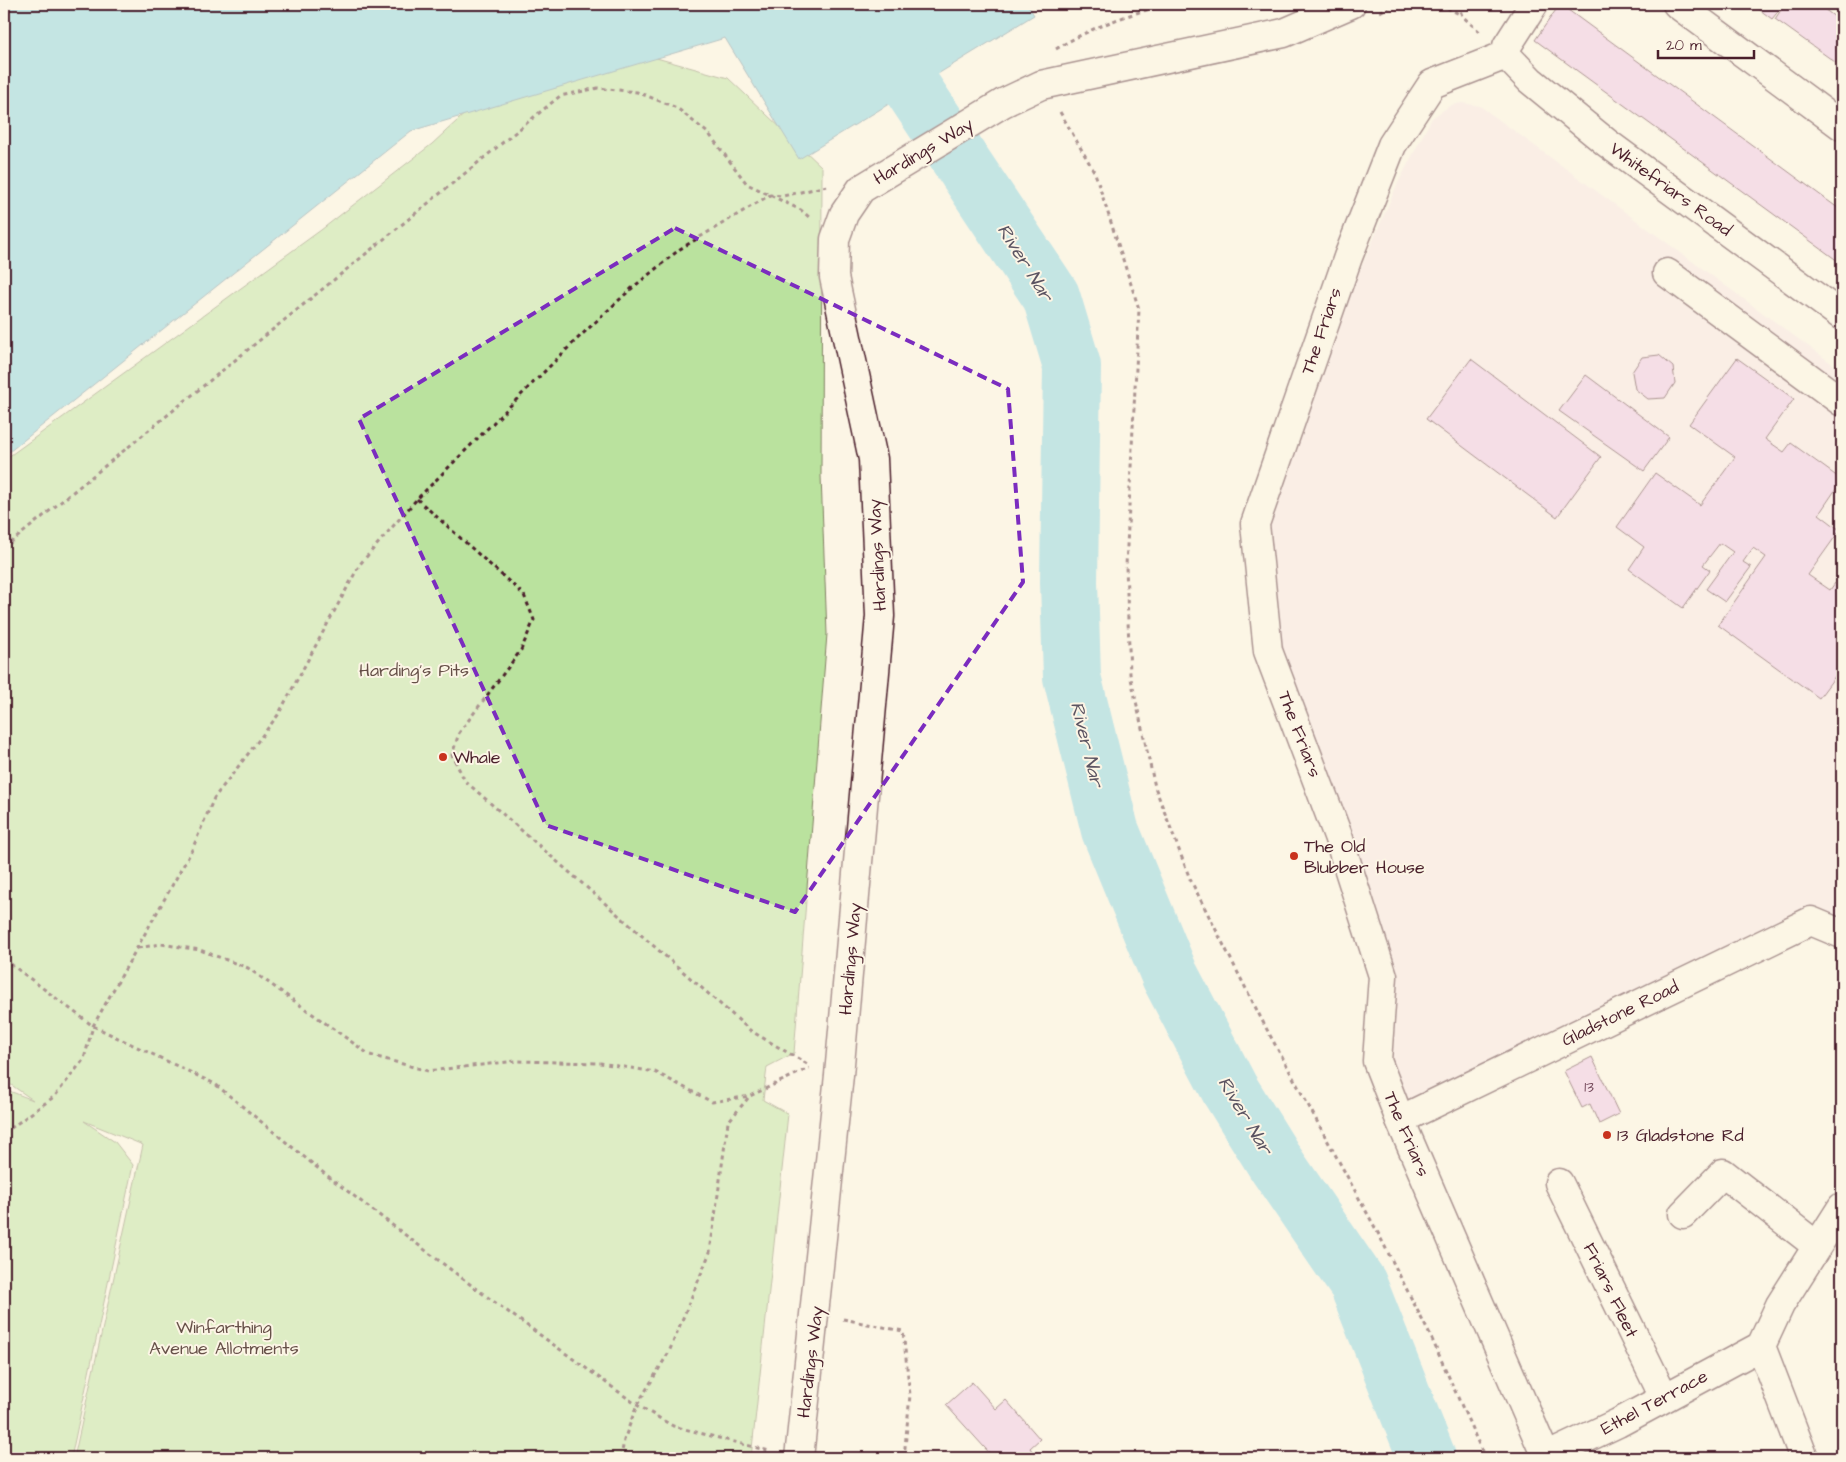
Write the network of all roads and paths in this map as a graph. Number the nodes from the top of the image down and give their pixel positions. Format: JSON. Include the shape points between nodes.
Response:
{"nodes":[{"id":1,"x":1170,"y":4,"type":"edge"},
{"id":2,"x":1351,"y":4,"type":"edge"},
{"id":3,"x":1440,"y":4,"type":"edge"},
{"id":4,"x":1534,"y":4,"type":"edge"},
{"id":5,"x":1677,"y":4,"type":"edge"},
{"id":6,"x":1462,"y":16,"type":"dead end"},
{"id":7,"x":1049,"y":54,"type":"dead end"},
{"id":8,"x":1506,"y":55,"type":"junction"},
{"id":9,"x":1049,"y":95,"type":"junction"},
{"id":10,"x":1842,"y":126,"type":"edge"},
{"id":11,"x":823,"y":192,"type":"dead end"},
{"id":12,"x":770,"y":195,"type":"junction"},
{"id":13,"x":812,"y":210,"type":"dead end"},
{"id":14,"x":808,"y":216,"type":"junction"},
{"id":15,"x":807,"y":222,"type":"dead end"},
{"id":16,"x":835,"y":239,"type":"junction"},
{"id":17,"x":1667,"y":274,"type":"dead end"},
{"id":18,"x":1842,"y":316,"type":"edge"},
{"id":19,"x":1842,"y":402,"type":"edge"},
{"id":20,"x":417,"y":499,"type":"junction"},
{"id":21,"x":4,"y":548,"type":"edge"},
{"id":22,"x":1842,"y":934,"type":"edge"},
{"id":23,"x":137,"y":948,"type":"junction"},
{"id":24,"x":4,"y":959,"type":"edge"},
{"id":25,"x":93,"y":1026,"type":"junction"},
{"id":26,"x":813,"y":1057,"type":"dead end"},
{"id":27,"x":812,"y":1067,"type":"junction"},
{"id":28,"x":811,"y":1076,"type":"dead end"},
{"id":29,"x":750,"y":1096,"type":"junction"},
{"id":30,"x":1400,"y":1120,"type":"junction"},
{"id":31,"x":4,"y":1133,"type":"edge"},
{"id":32,"x":1559,"y":1183,"type":"dead end"},
{"id":33,"x":1842,"y":1207,"type":"edge"},
{"id":34,"x":1683,"y":1214,"type":"dead end"},
{"id":35,"x":1817,"y":1246,"type":"junction"},
{"id":36,"x":815,"y":1316,"type":"junction"},
{"id":37,"x":1761,"y":1346,"type":"junction"},
{"id":38,"x":1664,"y":1397,"type":"junction"},
{"id":39,"x":637,"y":1405,"type":"junction"},
{"id":40,"x":772,"y":1441,"type":"dead end"},
{"id":41,"x":771,"y":1451,"type":"junction"},
{"id":42,"x":1546,"y":1457,"type":"joint"},
{"id":43,"x":621,"y":1458,"type":"edge"},
{"id":44,"x":770,"y":1458,"type":"edge"},
{"id":45,"x":799,"y":1458,"type":"edge"},
{"id":46,"x":904,"y":1458,"type":"edge"},
{"id":47,"x":1485,"y":1458,"type":"edge"},
{"id":48,"x":1804,"y":1458,"type":"edge"}],
"edges":[{"from":1,"to":7,"type":"path","via":[[1135,11],[1079,35]]},
{"from":2,"to":9,"type":"street","name":"Hardings Way","via":[[1284,33]]},
{"from":3,"to":6,"type":"path"},
{"from":4,"to":8,"type":"street","via":[[1507,46]]},
{"from":5,"to":10,"type":"street"},
{"from":8,"to":18,"type":"street","name":"Whitefriars Road","via":[[1530,80],[1607,143]]},
{"from":8,"to":30,"type":"street","name":"The Friars","via":[[1432,84],[1392,145],[1348,257],[1255,524],[1268,651],[1338,836],[1383,976],[1377,1061]]},
{"from":9,"to":16,"type":"street","name":"Hardings Way","via":[[1003,103],[861,189],[844,214]]},
{"from":9,"to":47,"type":"path","via":[[1095,174],[1139,309],[1127,586],[1130,674],[1155,787],[1190,879],[1264,1026],[1427,1328]]},
{"from":11,"to":12,"type":"path","via":[[830,185],[782,196]]},
{"from":12,"to":14,"type":"path"},
{"from":12,"to":20,"type":"path","via":[[654,268],[575,340]]},
{"from":12,"to":21,"type":"path","via":[[747,184],[709,134],[676,108],[637,92],[598,88],[560,96]]},
{"from":13,"to":14,"type":"path"},
{"from":14,"to":15,"type":"path"},
{"from":14,"to":16,"type":"path"},
{"from":16,"to":36,"type":"street","name":"Hardings Way","via":[[834,278],[873,459],[880,616]]},
{"from":17,"to":19,"type":"street"},
{"from":20,"to":23,"type":"path","via":[[360,564],[278,715],[214,798],[191,852]]},
{"from":20,"to":27,"type":"path","via":[[524,595],[534,620],[521,650],[458,733],[452,755],[465,781],[751,1031]]},
{"from":22,"to":30,"type":"street","name":"Gladstone Road","via":[[1811,921]]},
{"from":23,"to":25,"type":"path"},
{"from":23,"to":29,"type":"path","via":[[161,944],[200,950],[248,968],[370,1055],[428,1072],[516,1060],[600,1062],[655,1072],[712,1102]]},
{"from":24,"to":25,"type":"path"},
{"from":25,"to":31,"type":"path","via":[[84,1059],[55,1096]]},
{"from":25,"to":39,"type":"path","via":[[215,1084],[325,1174]]},
{"from":26,"to":27,"type":"path"},
{"from":27,"to":28,"type":"path"},
{"from":27,"to":29,"type":"path"},
{"from":29,"to":39,"type":"path","via":[[728,1122],[710,1252],[669,1352]]},
{"from":30,"to":42,"type":"street","name":"The Friars"},
{"from":32,"to":38,"type":"street","name":"Friars Fleet"},
{"from":33,"to":35,"type":"street"},
{"from":34,"to":35,"type":"street","via":[[1723,1174]]},
{"from":35,"to":37,"type":"street","via":[[1780,1305]]},
{"from":36,"to":45,"type":"street","name":"Hardings Way"},
{"from":36,"to":46,"type":"path","via":[[852,1320],[903,1332],[910,1395]]},
{"from":37,"to":38,"type":"street","name":"Ethel Terrace"},
{"from":37,"to":48,"type":"street"},
{"from":38,"to":42,"type":"street","name":"Ethel Terrace"},
{"from":39,"to":41,"type":"path","via":[[673,1426]]},
{"from":39,"to":43,"type":"path"},
{"from":40,"to":41,"type":"path"},
{"from":41,"to":44,"type":"path"}]}
